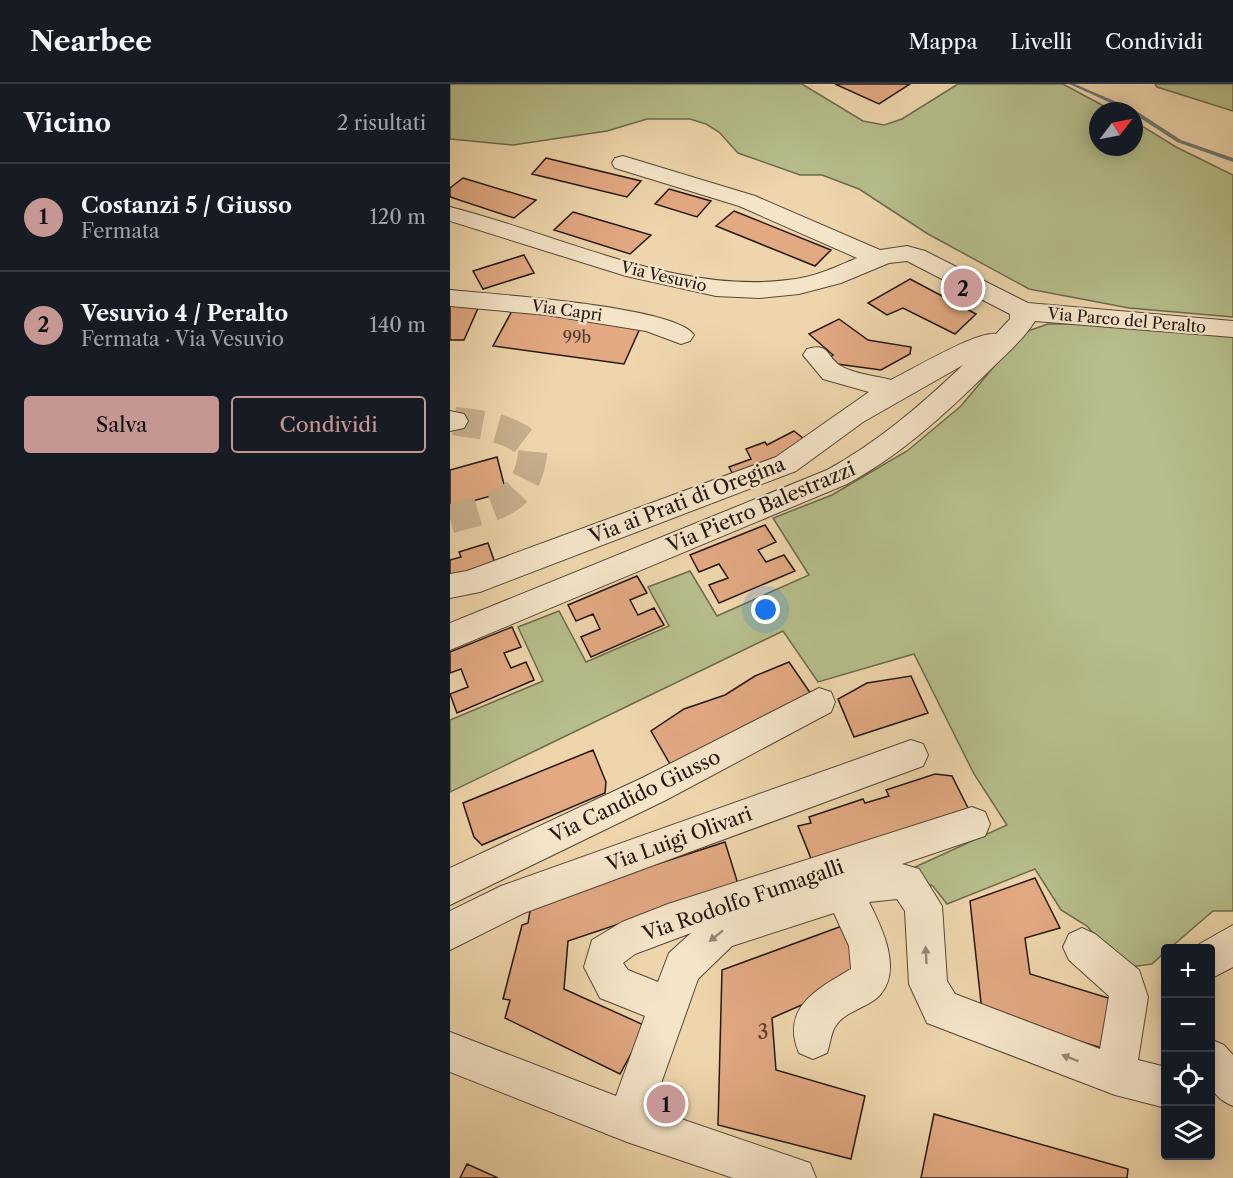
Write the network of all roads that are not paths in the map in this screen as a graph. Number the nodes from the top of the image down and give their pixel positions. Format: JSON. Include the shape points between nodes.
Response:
{"nodes":[{"id":1,"x":624,"y":163,"type":"dead end"},
{"id":2,"x":754,"y":196,"type":"dead end"},
{"id":3,"x":450,"y":214,"type":"edge"},
{"id":4,"x":886,"y":256,"type":"junction"},
{"id":5,"x":450,"y":298,"type":"edge"},
{"id":6,"x":1022,"y":310,"type":"junction"},
{"id":7,"x":1233,"y":329,"type":"edge"},
{"id":8,"x":681,"y":335,"type":"dead end"},
{"id":9,"x":1007,"y":337,"type":"junction"},
{"id":10,"x":816,"y":355,"type":"dead end"},
{"id":11,"x":894,"y":390,"type":"junction"},
{"id":12,"x":450,"y":586,"type":"edge"},
{"id":13,"x":450,"y":637,"type":"edge"},
{"id":14,"x":819,"y":702,"type":"dead end"},
{"id":15,"x":911,"y":755,"type":"dead end"},
{"id":16,"x":972,"y":824,"type":"dead end"},
{"id":17,"x":450,"y":887,"type":"edge"},
{"id":18,"x":843,"y":893,"type":"junction"},
{"id":19,"x":450,"y":931,"type":"edge"},
{"id":20,"x":1233,"y":944,"type":"edge"},
{"id":21,"x":1082,"y":948,"type":"dead end"},
{"id":22,"x":1215,"y":957,"type":"edge"},
{"id":23,"x":668,"y":1006,"type":"junction"},
{"id":24,"x":813,"y":1039,"type":"dead end"},
{"id":25,"x":450,"y":1052,"type":"edge"},
{"id":26,"x":1215,"y":1065,"type":"edge"},
{"id":27,"x":1115,"y":1076,"type":"junction"},
{"id":28,"x":1233,"y":1086,"type":"edge"},
{"id":29,"x":1161,"y":1087,"type":"edge"},
{"id":30,"x":1233,"y":1096,"type":"edge"},
{"id":31,"x":1215,"y":1100,"type":"edge"},
{"id":32,"x":627,"y":1121,"type":"junction"},
{"id":33,"x":795,"y":1178,"type":"edge"}],
"edges":[{"from":1,"to":4,"type":"street","name":"Via Vesuvio","via":[[747,201]]},
{"from":2,"to":4,"type":"street","name":"Via Vesuvio"},
{"from":3,"to":4,"type":"street","name":"Via Vesuvio","via":[[642,273],[706,288],[783,289],[821,281]]},
{"from":4,"to":6,"type":"street","name":"Via Vesuvio","via":[[913,254]]},
{"from":5,"to":8,"type":"street","name":"Via Capri","via":[[547,307],[650,323]]},
{"from":6,"to":7,"type":"street","name":"Via Parco del Peralto"},
{"from":6,"to":9,"type":"street","name":"Via Pietro Balestrazzi","via":[[1023,320]]},
{"from":9,"to":11,"type":"street","name":"Via ai Prati di Oregina","via":[[969,351]]},
{"from":9,"to":13,"type":"street","name":"Via Pietro Balestrazzi","via":[[913,427],[867,462]]},
{"from":10,"to":11,"type":"street","via":[[832,373]]},
{"from":11,"to":12,"type":"street","name":"Via ai Prati di Oregina","via":[[786,464],[469,583]]},
{"from":14,"to":17,"type":"street","name":"Via Candido Giusso","via":[[654,789]]},
{"from":15,"to":19,"type":"street","name":"Via Luigi Olivari","via":[[514,899]]},
{"from":16,"to":23,"type":"street","name":"Via Rodolfo Fumagalli","via":[[668,922],[622,941],[605,953],[603,967],[614,984]]},
{"from":18,"to":23,"type":"street","name":"Via Rodolfo Fumagalli","one_way":true,"via":[[719,932],[683,967]]},
{"from":18,"to":24,"type":"street","name":"Via Rodolfo Fumagalli","via":[[868,942],[872,966],[867,981],[831,1003],[814,1019]]},
{"from":27,"to":18,"type":"street","name":"Via Rodolfo Fumagalli","one_way":true,"via":[[941,1009],[928,984],[923,906],[906,881],[878,882]]},
{"from":20,"to":22,"type":"street"},
{"from":21,"to":27,"type":"street","via":[[1125,984],[1129,997]]},
{"from":23,"to":32,"type":"street","name":"Via Rodolfo Fumagalli"},
{"from":25,"to":32,"type":"street"},
{"from":26,"to":28,"type":"street"},
{"from":27,"to":29,"type":"street","name":"Via Rodolfo Fumagalli"},
{"from":30,"to":31,"type":"street"},
{"from":32,"to":33,"type":"street"}]}
